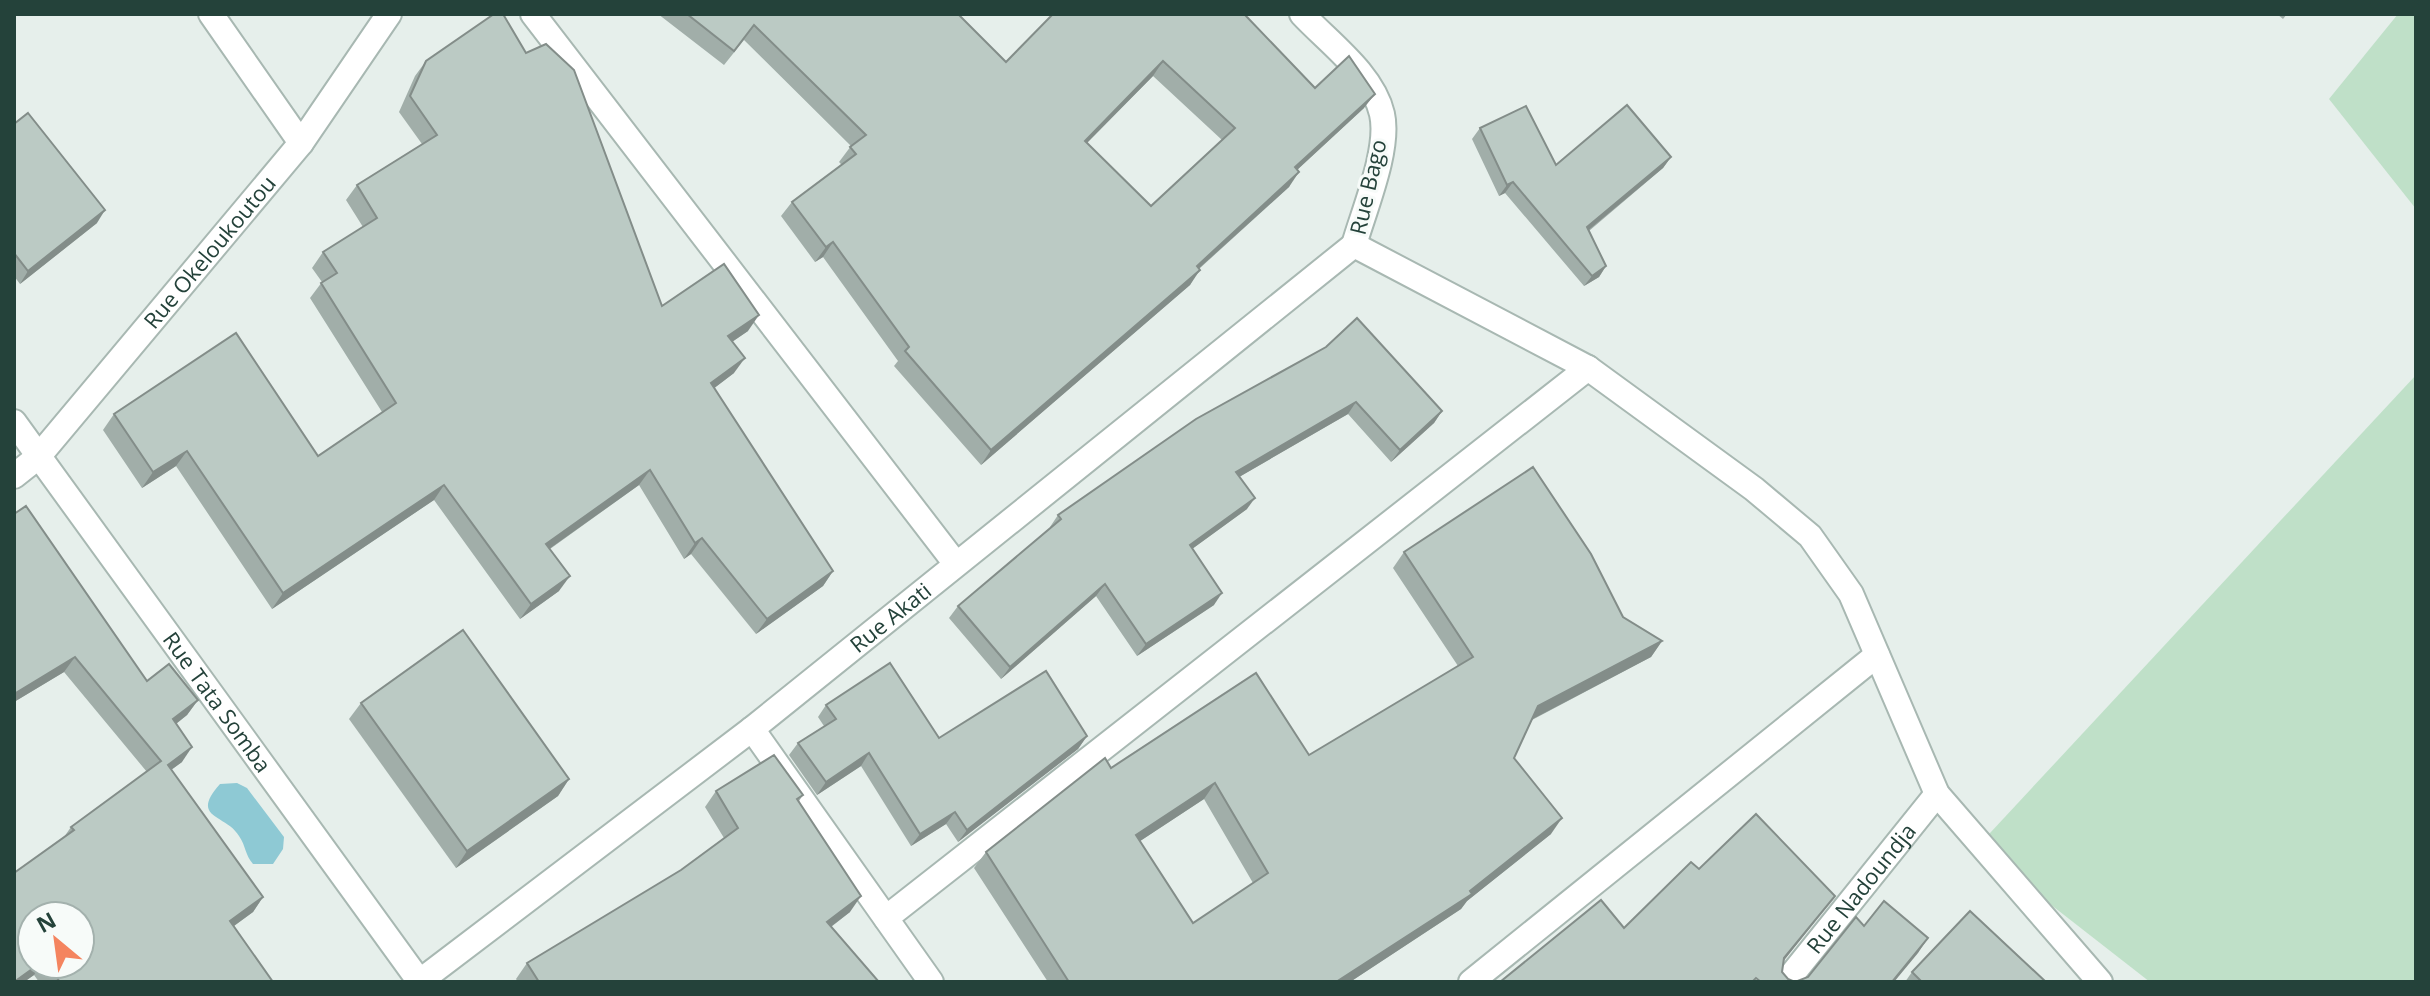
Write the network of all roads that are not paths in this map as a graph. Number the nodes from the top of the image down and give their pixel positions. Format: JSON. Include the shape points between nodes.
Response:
{"nodes":[{"id":1,"x":211,"y":14,"type":"edge"},
{"id":2,"x":389,"y":14,"type":"edge"},
{"id":3,"x":533,"y":14,"type":"edge"},
{"id":4,"x":1302,"y":14,"type":"edge"},
{"id":5,"x":301,"y":143,"type":"junction"},
{"id":6,"x":1354,"y":245,"type":"junction"},
{"id":7,"x":1588,"y":368,"type":"junction"},
{"id":8,"x":14,"y":422,"type":"edge"},
{"id":9,"x":38,"y":457,"type":"junction"},
{"id":10,"x":14,"y":476,"type":"edge"},
{"id":11,"x":956,"y":564,"type":"junction"},
{"id":12,"x":1877,"y":655,"type":"junction"},
{"id":13,"x":752,"y":729,"type":"junction"},
{"id":14,"x":1937,"y":794,"type":"junction"},
{"id":15,"x":886,"y":918,"type":"junction"},
{"id":16,"x":420,"y":982,"type":"edge"},
{"id":17,"x":931,"y":982,"type":"edge"},
{"id":18,"x":1471,"y":982,"type":"edge"},
{"id":19,"x":1786,"y":982,"type":"edge"},
{"id":20,"x":2100,"y":982,"type":"edge"}],
"edges":[{"from":1,"to":5,"type":"street"},
{"from":2,"to":5,"type":"street","name":"Rue Okeloukoutou"},
{"from":3,"to":11,"type":"street"},
{"from":4,"to":6,"type":"street","name":"Rue Bago","via":[[1361,77],[1382,114],[1381,146]]},
{"from":5,"to":9,"type":"street","name":"Rue Okeloukoutou"},
{"from":6,"to":7,"type":"street"},
{"from":6,"to":11,"type":"street","name":"Rue Akati"},
{"from":7,"to":12,"type":"street","via":[[1810,536],[1851,594]]},
{"from":7,"to":15,"type":"street"},
{"from":8,"to":9,"type":"street","name":"Rue Tata Somba"},
{"from":9,"to":10,"type":"street","name":"Rue Okeloukoutou"},
{"from":9,"to":16,"type":"street","name":"Rue Tata Somba"},
{"from":11,"to":13,"type":"street","name":"Rue Akati"},
{"from":12,"to":14,"type":"street"},
{"from":12,"to":18,"type":"street"},
{"from":13,"to":15,"type":"street"},
{"from":13,"to":16,"type":"street","name":"Rue Akati"},
{"from":14,"to":19,"type":"street","name":"Rue Nadoundja"},
{"from":14,"to":20,"type":"street"},
{"from":15,"to":17,"type":"street"}]}
